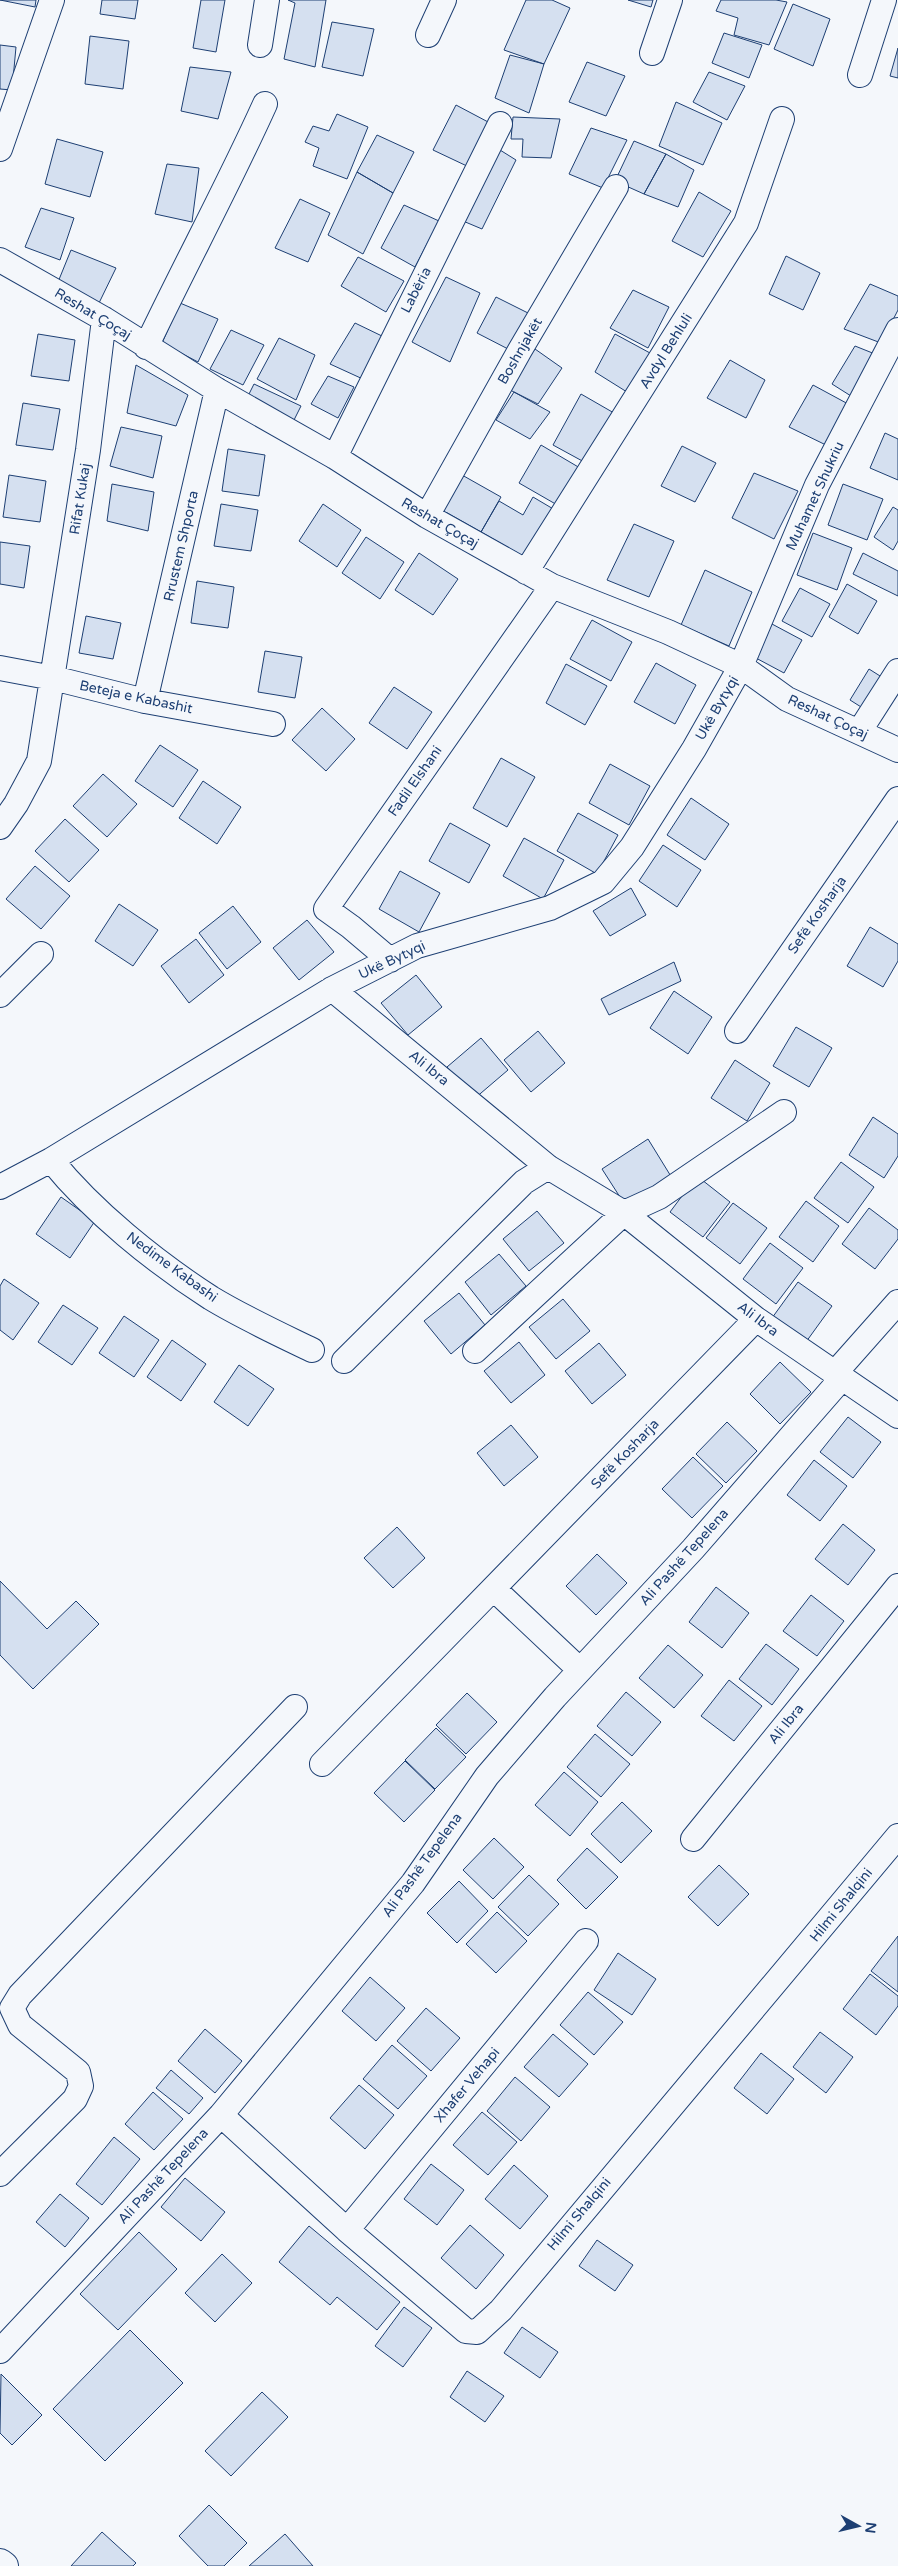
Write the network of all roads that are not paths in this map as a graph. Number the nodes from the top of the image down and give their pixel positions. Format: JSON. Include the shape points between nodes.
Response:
{"nodes":[{"id":1,"x":52,"y":0,"type":"edge"},
{"id":2,"x":267,"y":0,"type":"edge"},
{"id":3,"x":444,"y":0,"type":"edge"},
{"id":4,"x":670,"y":0,"type":"edge"},
{"id":5,"x":884,"y":0,"type":"edge"},
{"id":6,"x":428,"y":35,"type":"dead end"},
{"id":7,"x":260,"y":45,"type":"dead end"},
{"id":8,"x":652,"y":53,"type":"dead end"},
{"id":9,"x":860,"y":75,"type":"dead end"},
{"id":10,"x":265,"y":104,"type":"dead end"},
{"id":11,"x":782,"y":119,"type":"dead end"},
{"id":12,"x":500,"y":124,"type":"dead end"},
{"id":13,"x":0,"y":149,"type":"edge"},
{"id":14,"x":616,"y":187,"type":"dead end"},
{"id":15,"x":0,"y":260,"type":"edge"},
{"id":16,"x":104,"y":319,"type":"junction"},
{"id":17,"x":898,"y":330,"type":"edge"},
{"id":18,"x":146,"y":347,"type":"junction"},
{"id":19,"x":217,"y":390,"type":"junction"},
{"id":20,"x":335,"y":457,"type":"junction"},
{"id":21,"x":426,"y":516,"type":"junction"},
{"id":22,"x":526,"y":572,"type":"junction"},
{"id":23,"x":552,"y":586,"type":"junction"},
{"id":24,"x":741,"y":666,"type":"junction"},
{"id":25,"x":0,"y":668,"type":"edge"},
{"id":26,"x":898,"y":671,"type":"edge"},
{"id":27,"x":53,"y":678,"type":"junction"},
{"id":28,"x":145,"y":701,"type":"junction"},
{"id":29,"x":273,"y":724,"type":"dead end"},
{"id":30,"x":859,"y":732,"type":"junction"},
{"id":31,"x":898,"y":750,"type":"edge"},
{"id":32,"x":898,"y":799,"type":"edge"},
{"id":33,"x":0,"y":827,"type":"edge"},
{"id":34,"x":40,"y":954,"type":"dead end"},
{"id":35,"x":390,"y":960,"type":"junction"},
{"id":36,"x":332,"y":989,"type":"junction"},
{"id":37,"x":0,"y":995,"type":"edge"},
{"id":38,"x":736,"y":1031,"type":"dead end"},
{"id":39,"x":784,"y":1112,"type":"dead end"},
{"id":40,"x":50,"y":1160,"type":"junction"},
{"id":41,"x":548,"y":1167,"type":"junction"},
{"id":42,"x":0,"y":1187,"type":"edge"},
{"id":43,"x":624,"y":1213,"type":"junction"},
{"id":44,"x":898,"y":1302,"type":"edge"},
{"id":45,"x":756,"y":1319,"type":"junction"},
{"id":46,"x":312,"y":1350,"type":"dead end"},
{"id":47,"x":475,"y":1350,"type":"dead end"},
{"id":48,"x":344,"y":1361,"type":"dead end"},
{"id":49,"x":838,"y":1376,"type":"junction"},
{"id":50,"x":898,"y":1416,"type":"edge"},
{"id":51,"x":898,"y":1586,"type":"edge"},
{"id":52,"x":494,"y":1589,"type":"junction"},
{"id":53,"x":580,"y":1670,"type":"junction"},
{"id":54,"x":295,"y":1707,"type":"dead end"},
{"id":55,"x":322,"y":1764,"type":"dead end"},
{"id":56,"x":898,"y":1836,"type":"edge"},
{"id":57,"x":693,"y":1839,"type":"dead end"},
{"id":58,"x":586,"y":1941,"type":"dead end"},
{"id":59,"x":221,"y":2115,"type":"junction"},
{"id":60,"x":0,"y":2174,"type":"edge"},
{"id":61,"x":347,"y":2230,"type":"junction"},
{"id":62,"x":0,"y":2350,"type":"edge"},
{"id":63,"x":0,"y":2563,"type":"edge"},
{"id":64,"x":4,"y":2566,"type":"edge"}],
"edges":[{"from":1,"to":13,"type":"street"},
{"from":2,"to":7,"type":"street"},
{"from":3,"to":6,"type":"street"},
{"from":4,"to":8,"type":"street"},
{"from":5,"to":9,"type":"street"},
{"from":10,"to":18,"type":"street","via":[[230,182]]},
{"from":11,"to":22,"type":"street","name":"Avdyl Behluli","via":[[746,223]]},
{"from":12,"to":20,"type":"street","name":"Labëria"},
{"from":14,"to":21,"type":"street","name":"Boshnjakët"},
{"from":15,"to":16,"type":"street","name":"Reshat Çoçaj"},
{"from":16,"to":18,"type":"street","name":"Reshat Çoçaj"},
{"from":16,"to":27,"type":"street","name":"Rifat Kukaj","via":[[88,450]]},
{"from":17,"to":24,"type":"street","name":"Muhamet Shukriu","via":[[817,485]]},
{"from":18,"to":19,"type":"street","name":"Reshat Çoçaj"},
{"from":19,"to":20,"type":"street","name":"Reshat Çoçaj"},
{"from":19,"to":28,"type":"street","name":"Rrustem Shporta"},
{"from":20,"to":21,"type":"street","name":"Reshat Çoçaj"},
{"from":21,"to":22,"type":"street","name":"Reshat Çoçaj"},
{"from":22,"to":23,"type":"street","name":"Reshat Çoçaj"},
{"from":23,"to":24,"type":"street","name":"Reshat Çoçaj","via":[[659,628]]},
{"from":23,"to":35,"type":"street","name":"Fadil Elshani","via":[[326,909]]},
{"from":24,"to":30,"type":"street","name":"Reshat Çoçaj","via":[[787,699]]},
{"from":24,"to":35,"type":"street","name":"Ukë Bytyqi","via":[[694,749],[632,847],[603,882],[550,908],[417,946]]},
{"from":25,"to":27,"type":"street","name":"Beteja e Kabashit"},
{"from":26,"to":30,"type":"street"},
{"from":27,"to":28,"type":"street","name":"Beteja e Kabashit"},
{"from":27,"to":33,"type":"street","name":"Rifat Kukaj","via":[[39,761]]},
{"from":28,"to":29,"type":"street","name":"Beteja e Kabashit"},
{"from":30,"to":31,"type":"street","name":"Reshat Çoçaj"},
{"from":32,"to":38,"type":"street","name":"Sefë Kosharja"},
{"from":34,"to":37,"type":"street"},
{"from":35,"to":36,"type":"street","name":"Ukë Bytyqi"},
{"from":36,"to":40,"type":"street","name":"Ukë Bytyqi"},
{"from":36,"to":41,"type":"street","name":"Ali Ibra"},
{"from":39,"to":43,"type":"street","via":[[659,1197]]},
{"from":40,"to":42,"type":"street","name":"Ukë Bytyqi"},
{"from":40,"to":46,"type":"street","name":"Nedime Kabashi","via":[[102,1215],[168,1267],[211,1298]]},
{"from":41,"to":43,"type":"street","name":"Ali Ibra"},
{"from":41,"to":48,"type":"street","via":[[524,1182]]},
{"from":43,"to":45,"type":"street","name":"Ali Ibra"},
{"from":43,"to":47,"type":"street"},
{"from":44,"to":49,"type":"street","name":"Ali Pashë Tepelena"},
{"from":45,"to":49,"type":"street","name":"Ali Ibra"},
{"from":45,"to":52,"type":"street","name":"Sefë Kosharja"},
{"from":49,"to":50,"type":"street","name":"Ali Ibra"},
{"from":49,"to":53,"type":"street","name":"Ali Pashë Tepelena","via":[[693,1549]]},
{"from":51,"to":57,"type":"street","name":"Ali Ibra"},
{"from":52,"to":53,"type":"street"},
{"from":52,"to":55,"type":"street","name":"Sefë Kosharja"},
{"from":53,"to":59,"type":"street","name":"Ali Pashë Tepelena","via":[[487,1776],[413,1883]]},
{"from":54,"to":60,"type":"street","via":[[20,1995],[12,2008],[20,2025],[78,2072],[80,2086],[75,2099]]},
{"from":56,"to":61,"type":"street","name":"Hilmi Shalqini","via":[[501,2310],[477,2332],[466,2332]]},
{"from":58,"to":61,"type":"street","name":"Xhafer Vehapi"},
{"from":59,"to":61,"type":"street","name":"Hilmi Shalqini"},
{"from":59,"to":62,"type":"street","name":"Ali Pashë Tepelena"},
{"from":63,"to":64,"type":"main road"}]}
